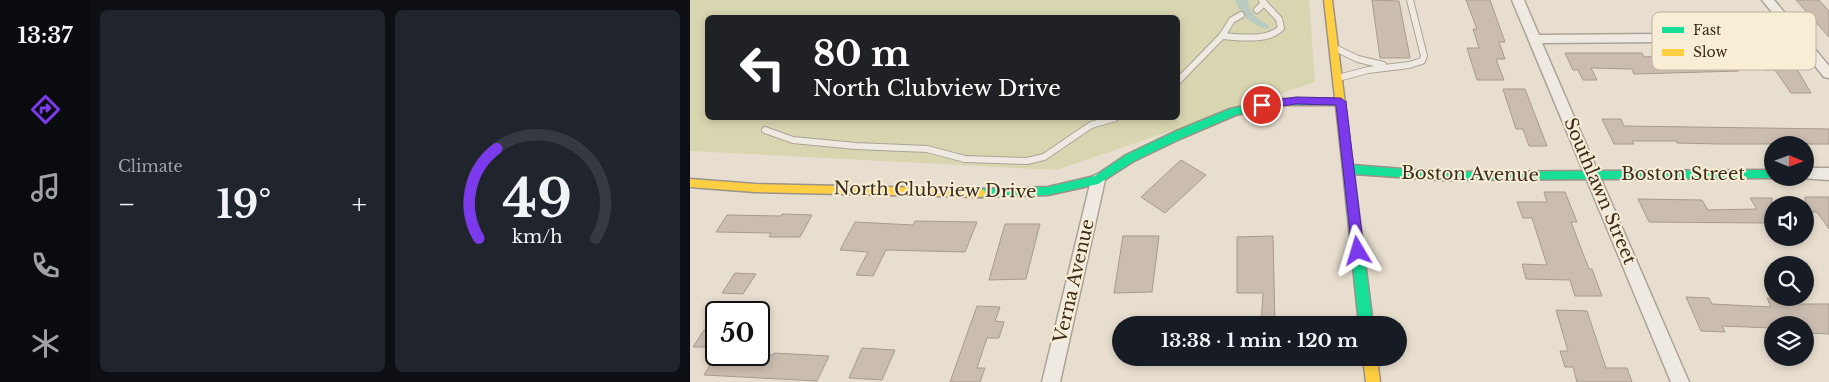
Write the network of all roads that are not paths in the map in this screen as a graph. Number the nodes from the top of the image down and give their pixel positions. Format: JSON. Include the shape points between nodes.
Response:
{"nodes":[{"id":1,"x":1328,"y":0,"type":"edge"},
{"id":2,"x":1410,"y":0,"type":"edge"},
{"id":3,"x":1518,"y":0,"type":"edge"},
{"id":4,"x":1768,"y":0,"type":"edge"},
{"id":5,"x":1263,"y":1,"type":"edge"},
{"id":6,"x":1257,"y":10,"type":"dead end"},
{"id":7,"x":1778,"y":12,"type":"edge"},
{"id":8,"x":1241,"y":15,"type":"dead end"},
{"id":9,"x":1222,"y":36,"type":"junction"},
{"id":10,"x":1652,"y":38,"type":"edge"},
{"id":11,"x":1535,"y":39,"type":"junction"},
{"id":12,"x":1334,"y":48,"type":"junction"},
{"id":13,"x":1816,"y":58,"type":"edge"},
{"id":14,"x":1388,"y":66,"type":"junction"},
{"id":15,"x":1829,"y":74,"type":"edge"},
{"id":16,"x":1180,"y":78,"type":"edge"},
{"id":17,"x":1338,"y":78,"type":"junction"},
{"id":18,"x":1341,"y":102,"type":"junction"},
{"id":19,"x":1108,"y":120,"type":"edge"},
{"id":20,"x":765,"y":130,"type":"dead end"},
{"id":21,"x":1348,"y":169,"type":"junction"},
{"id":22,"x":1764,"y":174,"type":"edge"},
{"id":23,"x":1814,"y":174,"type":"edge"},
{"id":24,"x":1829,"y":174,"type":"edge"},
{"id":25,"x":1593,"y":175,"type":"junction"},
{"id":26,"x":1098,"y":180,"type":"junction"},
{"id":27,"x":690,"y":183,"type":"edge"},
{"id":28,"x":1365,"y":316,"type":"edge"},
{"id":29,"x":1371,"y":366,"type":"edge"},
{"id":30,"x":1051,"y":382,"type":"edge"},
{"id":31,"x":1373,"y":382,"type":"edge"},
{"id":32,"x":1680,"y":382,"type":"edge"}],
"edges":[{"from":1,"to":12,"type":"street"},
{"from":2,"to":14,"type":"lane","via":[[1424,56],[1416,64]]},
{"from":3,"to":11,"type":"street","name":"Southlawn Street"},
{"from":4,"to":7,"type":"street"},
{"from":5,"to":6,"type":"lane"},
{"from":5,"to":9,"type":"lane","via":[[1280,22],[1278,31],[1262,36]]},
{"from":8,"to":9,"type":"lane","via":[[1232,20]]},
{"from":9,"to":16,"type":"lane"},
{"from":10,"to":11,"type":"street"},
{"from":11,"to":25,"type":"street","name":"Southlawn Street"},
{"from":12,"to":14,"type":"lane","via":[[1358,59]]},
{"from":12,"to":17,"type":"street"},
{"from":13,"to":15,"type":"street"},
{"from":14,"to":17,"type":"lane"},
{"from":17,"to":18,"type":"street"},
{"from":18,"to":21,"type":"street"},
{"from":18,"to":26,"type":"street","name":"North Clubview Drive","via":[[1276,102],[1234,112],[1130,158]]},
{"from":19,"to":20,"type":"lane","via":[[1091,125],[1044,157],[1027,161],[965,159],[927,150],[793,140]]},
{"from":21,"to":25,"type":"street","name":"Boston Avenue","via":[[1440,176]]},
{"from":21,"to":28,"type":"street"},
{"from":22,"to":25,"type":"street","name":"Boston Street"},
{"from":23,"to":24,"type":"street"},
{"from":25,"to":32,"type":"street","name":"Southlawn Street"},
{"from":26,"to":27,"type":"street","name":"North Clubview Drive","via":[[1048,191],[1001,194],[755,188]]},
{"from":26,"to":30,"type":"street","name":"Verna Avenue"},
{"from":29,"to":31,"type":"street"}]}
